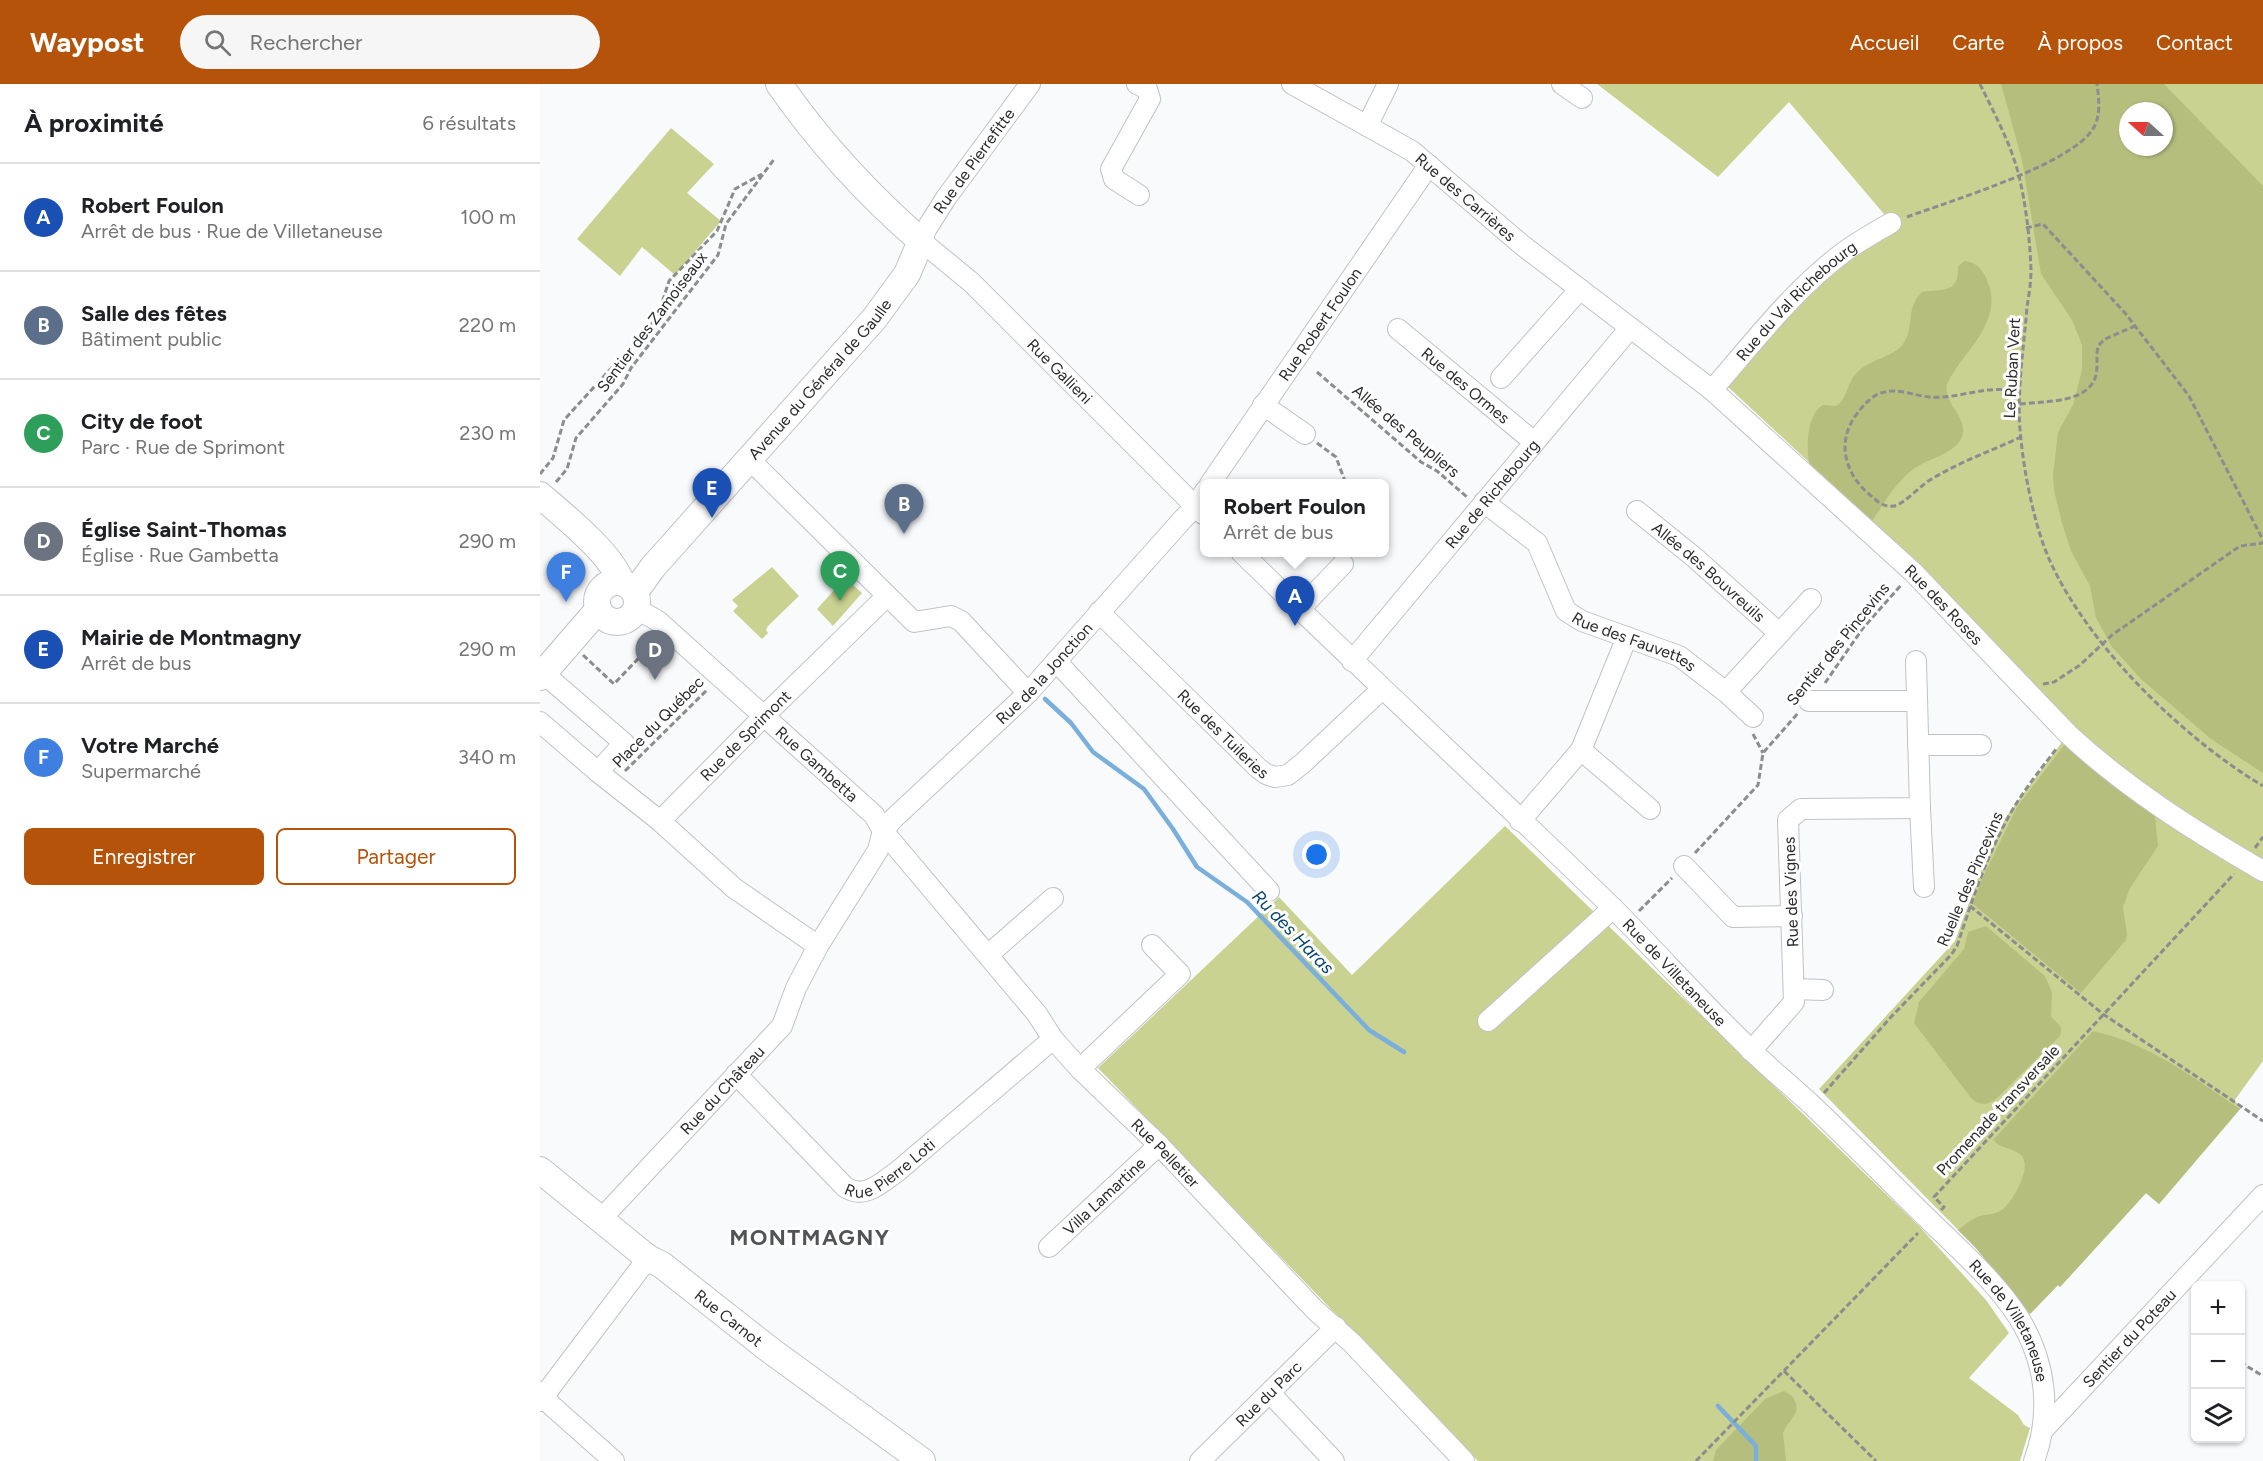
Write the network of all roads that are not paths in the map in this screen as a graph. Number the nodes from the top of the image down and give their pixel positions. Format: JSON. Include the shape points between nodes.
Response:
{"nodes":[{"id":1,"x":779,"y":84,"type":"edge"},
{"id":2,"x":1030,"y":84,"type":"edge"},
{"id":3,"x":1137,"y":84,"type":"edge"},
{"id":4,"x":1292,"y":84,"type":"edge"},
{"id":5,"x":1388,"y":84,"type":"edge"},
{"id":6,"x":1562,"y":84,"type":"edge"},
{"id":7,"x":1582,"y":98,"type":"dead end"},
{"id":8,"x":1367,"y":126,"type":"junction"},
{"id":9,"x":1429,"y":165,"type":"junction"},
{"id":10,"x":1139,"y":195,"type":"dead end"},
{"id":11,"x":1891,"y":223,"type":"road end"},
{"id":12,"x":921,"y":241,"type":"junction"},
{"id":13,"x":1580,"y":289,"type":"junction"},
{"id":14,"x":1629,"y":328,"type":"junction"},
{"id":15,"x":1398,"y":329,"type":"dead end"},
{"id":16,"x":1501,"y":378,"type":"dead end"},
{"id":17,"x":1712,"y":390,"type":"junction"},
{"id":18,"x":1263,"y":405,"type":"junction"},
{"id":19,"x":1305,"y":434,"type":"road end"},
{"id":20,"x":1534,"y":442,"type":"junction"},
{"id":21,"x":749,"y":459,"type":"junction"},
{"id":22,"x":1213,"y":479,"type":"edge"},
{"id":23,"x":541,"y":489,"type":"edge"},
{"id":24,"x":1200,"y":502,"type":"edge"},
{"id":25,"x":1482,"y":505,"type":"junction"},
{"id":26,"x":1200,"y":506,"type":"edge"},
{"id":27,"x":1637,"y":511,"type":"dead end"},
{"id":28,"x":1246,"y":557,"type":"edge"},
{"id":29,"x":1343,"y":564,"type":"dead end"},
{"id":30,"x":619,"y":596,"type":"junction"},
{"id":31,"x":887,"y":596,"type":"junction"},
{"id":32,"x":1811,"y":599,"type":"dead end"},
{"id":33,"x":1299,"y":610,"type":"junction"},
{"id":34,"x":1099,"y":612,"type":"junction"},
{"id":35,"x":1779,"y":633,"type":"junction"},
{"id":36,"x":1627,"y":637,"type":"junction"},
{"id":37,"x":1056,"y":661,"type":"junction"},
{"id":38,"x":1352,"y":661,"type":"junction"},
{"id":39,"x":1916,"y":661,"type":"dead end"},
{"id":40,"x":542,"y":676,"type":"edge"},
{"id":41,"x":1382,"y":689,"type":"junction"},
{"id":42,"x":1726,"y":692,"type":"junction"},
{"id":43,"x":1028,"y":693,"type":"junction"},
{"id":44,"x":1809,"y":701,"type":"road end"},
{"id":45,"x":1917,"y":701,"type":"junction"},
{"id":46,"x":764,"y":716,"type":"junction"},
{"id":47,"x":1753,"y":717,"type":"dead end"},
{"id":48,"x":540,"y":722,"type":"edge"},
{"id":49,"x":1918,"y":745,"type":"junction"},
{"id":50,"x":1981,"y":746,"type":"dead end"},
{"id":51,"x":1581,"y":750,"type":"junction"},
{"id":52,"x":606,"y":778,"type":"junction"},
{"id":53,"x":1920,"y":808,"type":"junction"},
{"id":54,"x":1650,"y":809,"type":"dead end"},
{"id":55,"x":1520,"y":820,"type":"junction"},
{"id":56,"x":660,"y":821,"type":"junction"},
{"id":57,"x":883,"y":831,"type":"junction"},
{"id":58,"x":1683,"y":866,"type":"road end"},
{"id":59,"x":2263,"y":871,"type":"edge"},
{"id":60,"x":1924,"y":887,"type":"dead end"},
{"id":61,"x":1269,"y":891,"type":"dead end"},
{"id":62,"x":1053,"y":898,"type":"dead end"},
{"id":63,"x":1612,"y":908,"type":"junction"},
{"id":64,"x":1792,"y":916,"type":"junction"},
{"id":65,"x":1152,"y":945,"type":"dead end"},
{"id":66,"x":818,"y":946,"type":"junction"},
{"id":67,"x":988,"y":955,"type":"junction"},
{"id":68,"x":1794,"y":989,"type":"junction"},
{"id":69,"x":1823,"y":990,"type":"dead end"},
{"id":70,"x":1488,"y":1021,"type":"dead end"},
{"id":71,"x":1053,"y":1039,"type":"junction"},
{"id":72,"x":1751,"y":1051,"type":"junction"},
{"id":73,"x":1080,"y":1069,"type":"junction"},
{"id":74,"x":736,"y":1074,"type":"junction"},
{"id":75,"x":1159,"y":1145,"type":"junction"},
{"id":76,"x":540,"y":1170,"type":"edge"},
{"id":77,"x":2263,"y":1194,"type":"edge"},
{"id":78,"x":601,"y":1219,"type":"junction"},
{"id":79,"x":1049,"y":1247,"type":"dead end"},
{"id":80,"x":648,"y":1258,"type":"junction"},
{"id":81,"x":1336,"y":1327,"type":"junction"},
{"id":82,"x":1270,"y":1393,"type":"junction"},
{"id":83,"x":542,"y":1396,"type":"edge"},
{"id":84,"x":2043,"y":1430,"type":"junction"},
{"id":85,"x":1330,"y":1460,"type":"edge"},
{"id":86,"x":614,"y":1461,"type":"edge"},
{"id":87,"x":922,"y":1461,"type":"edge"},
{"id":88,"x":1200,"y":1461,"type":"edge"},
{"id":89,"x":1464,"y":1461,"type":"edge"},
{"id":90,"x":2034,"y":1461,"type":"edge"}],
"edges":[{"from":1,"to":12,"type":"main road","via":[[856,180]]},
{"from":2,"to":12,"type":"street","name":"Rue de Pierrefitte","via":[[947,196]]},
{"from":3,"to":10,"type":"street","via":[[1147,89],[1150,99],[1111,169],[1114,178]]},
{"from":4,"to":8,"type":"street","name":"Rue des Carrières"},
{"from":5,"to":8,"type":"street"},
{"from":6,"to":7,"type":"street"},
{"from":8,"to":9,"type":"street","name":"Rue des Carrières","via":[[1413,151]]},
{"from":9,"to":13,"type":"street","name":"Rue des Carrières"},
{"from":9,"to":18,"type":"street","name":"Rue Robert Foulon"},
{"from":11,"to":17,"type":"street","name":"Rue du Val Richebourg","via":[[1822,271],[1767,326]]},
{"from":12,"to":21,"type":"main road","name":"Avenue du Général de Gaulle","via":[[907,274],[874,319]]},
{"from":12,"to":24,"type":"street","name":"Rue Gallieni","via":[[971,282]]},
{"from":13,"to":14,"type":"street","name":"Rue des Carrières"},
{"from":13,"to":16,"type":"street"},
{"from":14,"to":17,"type":"street","name":"Rue des Roses"},
{"from":14,"to":20,"type":"street","name":"Rue de Richebourg"},
{"from":15,"to":20,"type":"street","name":"Rue des Ormes"},
{"from":17,"to":59,"type":"street","name":"Rue des Roses","via":[[1913,572],[2068,734],[2125,783]]},
{"from":18,"to":19,"type":"street"},
{"from":18,"to":22,"type":"street","name":"Rue Robert Foulon"},
{"from":20,"to":25,"type":"street","name":"Rue de Richebourg"},
{"from":21,"to":30,"type":"main road","name":"Avenue du Général de Gaulle","via":[[652,567]]},
{"from":21,"to":31,"type":"street"},
{"from":23,"to":30,"type":"main road","via":[[618,572]]},
{"from":25,"to":36,"type":"street","name":"Rue des Fauvettes","via":[[1537,543],[1566,611]]},
{"from":25,"to":38,"type":"street","name":"Rue de Richebourg"},
{"from":26,"to":34,"type":"street","name":"Rue de la Jonction"},
{"from":27,"to":35,"type":"street","name":"Allée des Bouvreuils"},
{"from":28,"to":33,"type":"street","name":"Rue de Villetaneuse"},
{"from":29,"to":33,"type":"street"},
{"from":30,"to":40,"type":"main road","name":"Avenue du Général de Gaulle"},
{"from":30,"to":46,"type":"street","name":"Rue Gambetta","via":[[658,621]]},
{"from":31,"to":43,"type":"street","via":[[914,622],[951,616],[961,621]]},
{"from":31,"to":46,"type":"street","name":"Rue de Sprimont"},
{"from":32,"to":35,"type":"street","name":"Allée des Bouvreuils"},
{"from":33,"to":38,"type":"street","name":"Rue de Villetaneuse"},
{"from":34,"to":37,"type":"street","name":"Rue de la Jonction"},
{"from":34,"to":41,"type":"street","name":"Rue des Tuileries","via":[[1258,768],[1275,777],[1288,775],[1303,763]]},
{"from":35,"to":42,"type":"street","name":"Allée des Bouvreuils"},
{"from":36,"to":42,"type":"street","name":"Rue des Fauvettes","via":[[1679,656]]},
{"from":36,"to":51,"type":"street"},
{"from":37,"to":43,"type":"street","name":"Rue de la Jonction"},
{"from":37,"to":61,"type":"street"},
{"from":38,"to":41,"type":"street","name":"Rue de Villetaneuse"},
{"from":39,"to":45,"type":"street"},
{"from":40,"to":52,"type":"street","via":[[624,743]]},
{"from":41,"to":55,"type":"street","name":"Rue de Villetaneuse"},
{"from":42,"to":47,"type":"street","name":"Rue des Fauvettes"},
{"from":43,"to":57,"type":"street","name":"Rue de la Jonction"},
{"from":44,"to":45,"type":"street"},
{"from":45,"to":49,"type":"street"},
{"from":46,"to":56,"type":"street","name":"Rue de Sprimont"},
{"from":46,"to":57,"type":"street","name":"Rue Gambetta","via":[[874,815]]},
{"from":48,"to":52,"type":"street"},
{"from":49,"to":50,"type":"street"},
{"from":49,"to":53,"type":"street"},
{"from":51,"to":54,"type":"street"},
{"from":51,"to":55,"type":"street"},
{"from":52,"to":56,"type":"street"},
{"from":53,"to":60,"type":"street"},
{"from":53,"to":64,"type":"street","name":"Rue des Vignes","via":[[1801,809],[1788,820]]},
{"from":55,"to":63,"type":"street","name":"Rue de Villetaneuse"},
{"from":56,"to":66,"type":"street","via":[[734,888]]},
{"from":57,"to":66,"type":"street","name":"Rue du Château","via":[[878,850]]},
{"from":57,"to":67,"type":"street","name":"Rue Pelletier"},
{"from":58,"to":64,"type":"street","via":[[1733,917]]},
{"from":62,"to":67,"type":"street"},
{"from":63,"to":70,"type":"street"},
{"from":63,"to":72,"type":"street","name":"Rue de Villetaneuse"},
{"from":64,"to":68,"type":"street","name":"Rue des Vignes"},
{"from":65,"to":73,"type":"street","via":[[1180,974]]},
{"from":66,"to":74,"type":"street","name":"Rue du Château","via":[[782,1026]]},
{"from":67,"to":71,"type":"street","name":"Rue Pelletier"},
{"from":68,"to":69,"type":"street"},
{"from":68,"to":72,"type":"street","name":"Rue des Vignes","via":[[1794,1002]]},
{"from":71,"to":73,"type":"street","name":"Rue Pelletier"},
{"from":71,"to":74,"type":"street","name":"Rue Pierre Loti","via":[[898,1171],[877,1186],[858,1193],[845,1187]]},
{"from":72,"to":84,"type":"street","name":"Rue de Villetaneuse","via":[[1930,1221],[2018,1316],[2043,1374]]},
{"from":73,"to":75,"type":"street","name":"Rue Pelletier"},
{"from":74,"to":78,"type":"street","name":"Rue du Château"},
{"from":75,"to":79,"type":"street","name":"Villa Lamartine"},
{"from":75,"to":81,"type":"street","name":"Rue Pelletier","via":[[1315,1310]]},
{"from":76,"to":78,"type":"main road","name":"Rue Carnot"},
{"from":77,"to":84,"type":"street","name":"Sentier du Poteau"},
{"from":78,"to":80,"type":"main road","name":"Rue Carnot"},
{"from":80,"to":83,"type":"street"},
{"from":80,"to":87,"type":"main road","name":"Rue Carnot"},
{"from":81,"to":82,"type":"street","name":"Rue du Parc"},
{"from":81,"to":89,"type":"street","name":"Rue Pelletier"},
{"from":82,"to":85,"type":"street"},
{"from":82,"to":88,"type":"street","name":"Rue du Parc"},
{"from":83,"to":86,"type":"street"},
{"from":84,"to":90,"type":"street"}]}
